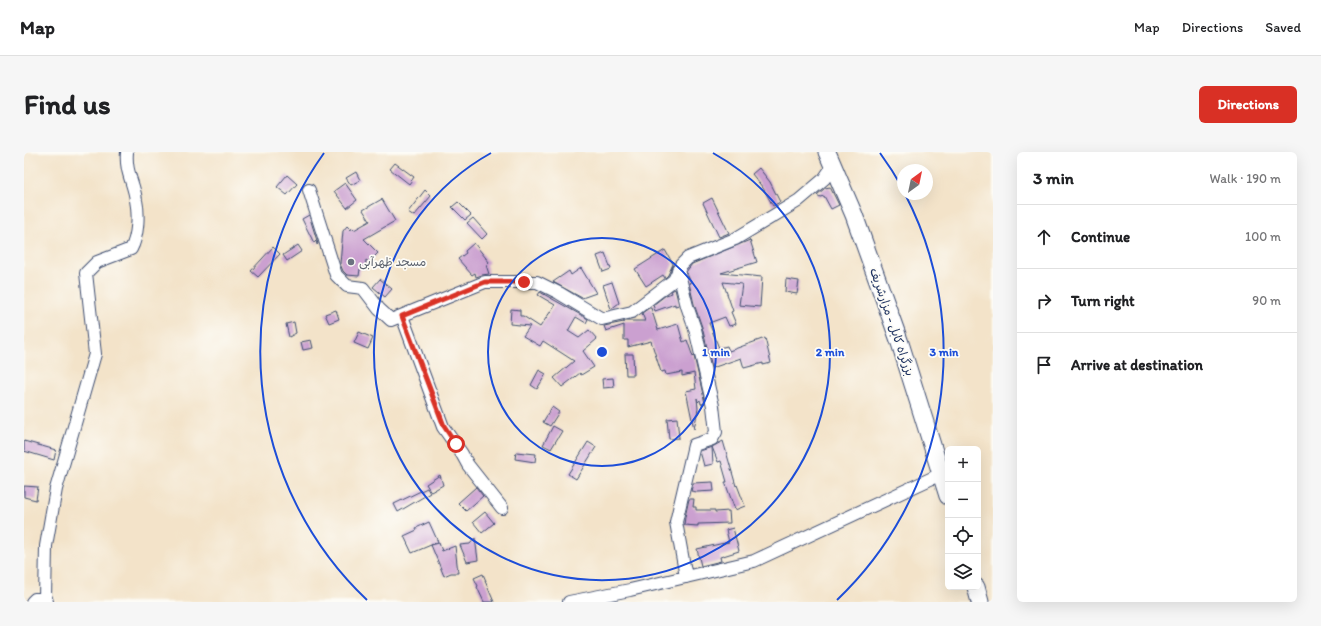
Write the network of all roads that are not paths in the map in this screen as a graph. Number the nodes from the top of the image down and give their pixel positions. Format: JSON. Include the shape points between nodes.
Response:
{"nodes":[{"id":1,"x":127,"y":152,"type":"edge"},
{"id":2,"x":830,"y":159,"type":"edge"},
{"id":3,"x":309,"y":190,"type":"dead end"},
{"id":4,"x":678,"y":270,"type":"junction"},
{"id":5,"x":402,"y":316,"type":"junction"},
{"id":6,"x":941,"y":474,"type":"junction"},
{"id":7,"x":945,"y":487,"type":"edge"},
{"id":8,"x":502,"y":508,"type":"dead end"},
{"id":9,"x":686,"y":577,"type":"junction"},
{"id":10,"x":977,"y":590,"type":"edge"},
{"id":11,"x":46,"y":600,"type":"edge"},
{"id":12,"x":32,"y":602,"type":"edge"},
{"id":13,"x":569,"y":602,"type":"edge"},
{"id":14,"x":980,"y":602,"type":"edge"}],
"edges":[{"from":1,"to":11,"type":"street","via":[[128,175],[136,200],[137,226],[131,249],[97,262],[86,273],[95,354],[56,490],[46,546]]},
{"from":2,"to":4,"type":"street","via":[[824,179],[798,201],[735,239],[688,258]]},
{"from":2,"to":6,"type":"highway","name":"بزرگراه کابل - مزارشریف","via":[[854,215],[900,343]]},
{"from":3,"to":5,"type":"street","via":[[336,275],[346,286],[363,288],[391,320]]},
{"from":4,"to":5,"type":"street","via":[[674,280],[632,312],[602,319],[537,282],[485,282]]},
{"from":4,"to":9,"type":"street","via":[[695,329],[713,406],[716,432],[712,439],[694,445],[676,522]]},
{"from":5,"to":8,"type":"street","via":[[444,426],[468,465]]},
{"from":6,"to":7,"type":"highway","name":"بزرگراه کابل - مزارشریف"},
{"from":6,"to":9,"type":"street","via":[[754,561]]},
{"from":9,"to":13,"type":"street"},
{"from":10,"to":14,"type":"highway"},
{"from":11,"to":12,"type":"street"}]}
